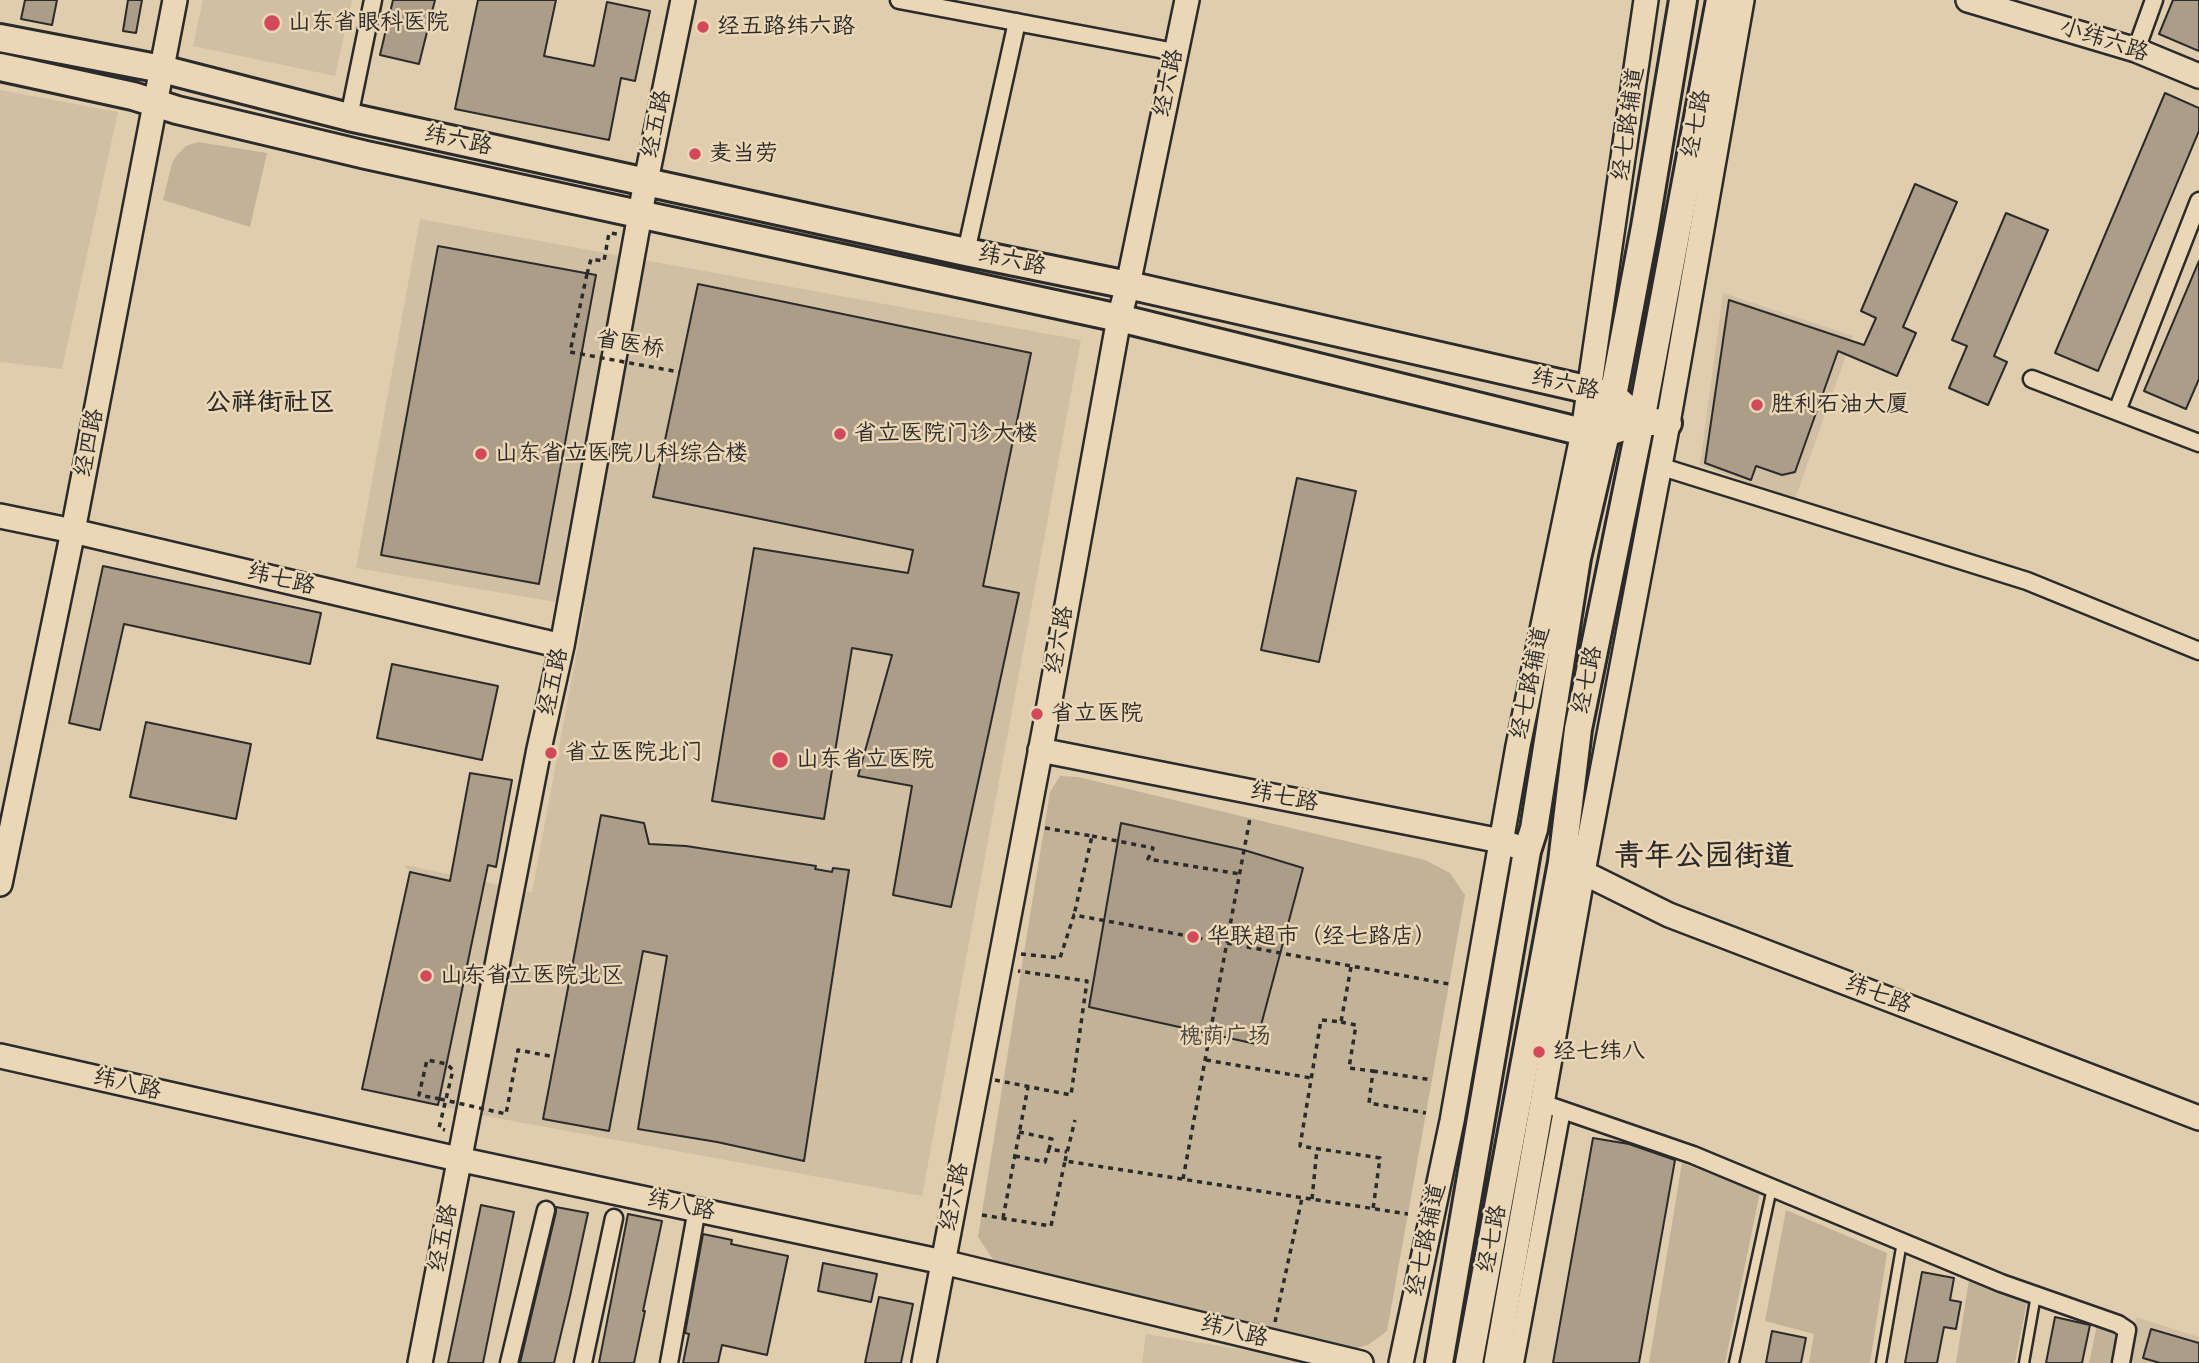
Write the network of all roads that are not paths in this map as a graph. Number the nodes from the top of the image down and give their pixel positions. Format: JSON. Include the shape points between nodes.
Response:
{"nodes":[{"id":1,"x":175,"y":0,"type":"edge"},
{"id":2,"x":373,"y":0,"type":"edge"},
{"id":3,"x":683,"y":0,"type":"edge"},
{"id":4,"x":899,"y":0,"type":"edge"},
{"id":5,"x":1187,"y":0,"type":"edge"},
{"id":6,"x":1646,"y":0,"type":"edge"},
{"id":7,"x":1683,"y":0,"type":"edge"},
{"id":8,"x":1720,"y":0,"type":"edge"},
{"id":9,"x":1742,"y":0,"type":"edge"},
{"id":10,"x":1968,"y":0,"type":"edge"},
{"id":11,"x":2154,"y":0,"type":"edge"},
{"id":12,"x":1017,"y":22,"type":"junction"},
{"id":13,"x":0,"y":38,"type":"edge"},
{"id":14,"x":2136,"y":50,"type":"junction"},
{"id":15,"x":1175,"y":52,"type":"junction"},
{"id":16,"x":0,"y":67,"type":"edge"},
{"id":17,"x":162,"y":69,"type":"junction"},
{"id":18,"x":2199,"y":76,"type":"edge"},
{"id":19,"x":155,"y":103,"type":"junction"},
{"id":20,"x":349,"y":117,"type":"junction"},
{"id":21,"x":646,"y":181,"type":"junction"},
{"id":22,"x":2199,"y":201,"type":"edge"},
{"id":23,"x":640,"y":214,"type":"junction"},
{"id":24,"x":967,"y":251,"type":"junction"},
{"id":25,"x":1128,"y":285,"type":"junction"},
{"id":26,"x":1119,"y":318,"type":"junction"},
{"id":27,"x":2032,"y":379,"type":"dead end"},
{"id":28,"x":1601,"y":393,"type":"junction"},
{"id":29,"x":2117,"y":411,"type":"junction"},
{"id":30,"x":1641,"y":421,"type":"junction"},
{"id":31,"x":1668,"y":423,"type":"junction"},
{"id":32,"x":1595,"y":432,"type":"junction"},
{"id":33,"x":2199,"y":443,"type":"edge"},
{"id":34,"x":1659,"y":466,"type":"junction"},
{"id":35,"x":0,"y":516,"type":"edge"},
{"id":36,"x":73,"y":531,"type":"junction"},
{"id":37,"x":565,"y":648,"type":"junction"},
{"id":38,"x":2199,"y":651,"type":"edge"},
{"id":39,"x":1040,"y":750,"type":"junction"},
{"id":40,"x":1501,"y":841,"type":"junction"},
{"id":41,"x":1527,"y":851,"type":"junction"},
{"id":42,"x":1573,"y":867,"type":"junction"},
{"id":43,"x":0,"y":884,"type":"edge"},
{"id":44,"x":0,"y":1056,"type":"edge"},
{"id":45,"x":1552,"y":1106,"type":"junction"},
{"id":46,"x":2199,"y":1118,"type":"edge"},
{"id":47,"x":458,"y":1159,"type":"junction"},
{"id":48,"x":1772,"y":1188,"type":"junction"},
{"id":49,"x":697,"y":1209,"type":"junction"},
{"id":50,"x":546,"y":1210,"type":"dead end"},
{"id":51,"x":614,"y":1218,"type":"dead end"},
{"id":52,"x":1902,"y":1242,"type":"junction"},
{"id":53,"x":943,"y":1262,"type":"junction"},
{"id":54,"x":2036,"y":1295,"type":"junction"},
{"id":55,"x":420,"y":1363,"type":"edge"},
{"id":56,"x":509,"y":1363,"type":"edge"},
{"id":57,"x":583,"y":1363,"type":"edge"},
{"id":58,"x":669,"y":1363,"type":"edge"},
{"id":59,"x":923,"y":1363,"type":"edge"},
{"id":60,"x":1361,"y":1363,"type":"edge"},
{"id":61,"x":1401,"y":1363,"type":"edge"},
{"id":62,"x":1439,"y":1363,"type":"edge"},
{"id":63,"x":1469,"y":1363,"type":"edge"},
{"id":64,"x":1496,"y":1363,"type":"edge"},
{"id":65,"x":1515,"y":1363,"type":"edge"},
{"id":66,"x":1734,"y":1363,"type":"edge"},
{"id":67,"x":1881,"y":1363,"type":"edge"},
{"id":68,"x":2024,"y":1363,"type":"edge"},
{"id":69,"x":2121,"y":1363,"type":"edge"}],
"edges":[{"from":1,"to":17,"type":"street","name":"经四路"},
{"from":2,"to":20,"type":"street"},
{"from":3,"to":21,"type":"street","name":"经五路"},
{"from":4,"to":12,"type":"street"},
{"from":5,"to":15,"type":"street","name":"经六路"},
{"from":6,"to":28,"type":"street","name":"经七路辅道"},
{"from":7,"to":28,"type":"main road","name":"经七路","via":[[1645,227]]},
{"from":8,"to":30,"type":"main road","name":"经七路"},
{"from":9,"to":31,"type":"street"},
{"from":10,"to":14,"type":"street","name":"小纬六路"},
{"from":11,"to":14,"type":"street"},
{"from":12,"to":15,"type":"street"},
{"from":12,"to":24,"type":"street"},
{"from":13,"to":17,"type":"main road","name":"纬六路"},
{"from":14,"to":18,"type":"street","name":"小纬六路"},
{"from":15,"to":25,"type":"street","name":"经六路"},
{"from":16,"to":19,"type":"main road","name":"纬六路"},
{"from":17,"to":19,"type":"street","name":"经四路"},
{"from":17,"to":20,"type":"main road","name":"纬六路"},
{"from":19,"to":23,"type":"main road","name":"纬六路","via":[[366,155]]},
{"from":19,"to":36,"type":"street","name":"经四路"},
{"from":20,"to":21,"type":"main road","name":"纬六路"},
{"from":21,"to":23,"type":"street","name":"经五路"},
{"from":21,"to":24,"type":"main road","name":"纬六路"},
{"from":22,"to":29,"type":"street"},
{"from":23,"to":26,"type":"main road","name":"纬六路"},
{"from":23,"to":37,"type":"street","name":"经五路"},
{"from":24,"to":25,"type":"main road","name":"纬六路"},
{"from":25,"to":26,"type":"street","name":"经六路"},
{"from":25,"to":28,"type":"main road","name":"纬六路"},
{"from":26,"to":32,"type":"main road","name":"纬六路"},
{"from":26,"to":39,"type":"street","name":"经六路"},
{"from":27,"to":29,"type":"street"},
{"from":28,"to":30,"type":"main road","name":"纬六路"},
{"from":28,"to":32,"type":"main road","name":"经七路"},
{"from":29,"to":33,"type":"street"},
{"from":30,"to":31,"type":"main road"},
{"from":30,"to":32,"type":"main road","name":"纬六路"},
{"from":30,"to":42,"type":"main road","name":"经七路","via":[[1578,729]]},
{"from":31,"to":34,"type":"street"},
{"from":32,"to":40,"type":"street","name":"经七路辅道","via":[[1518,746]]},
{"from":32,"to":41,"type":"main road","name":"经七路"},
{"from":34,"to":38,"type":"street","via":[[2027,581]]},
{"from":34,"to":42,"type":"street"},
{"from":35,"to":36,"type":"street","name":"纬七路"},
{"from":36,"to":37,"type":"street","name":"纬七路"},
{"from":36,"to":43,"type":"street","name":"经四路"},
{"from":37,"to":47,"type":"street","name":"经五路","via":[[539,749]]},
{"from":39,"to":40,"type":"street","name":"纬七路"},
{"from":39,"to":53,"type":"street","name":"经六路"},
{"from":40,"to":41,"type":"street","name":"纬七路"},
{"from":40,"to":61,"type":"street","name":"经七路辅道","via":[[1452,1121]]},
{"from":41,"to":62,"type":"main road","name":"经七路"},
{"from":42,"to":45,"type":"street"},
{"from":42,"to":46,"type":"street","name":"纬七路","via":[[1669,915]]},
{"from":42,"to":63,"type":"main road","name":"经七路"},
{"from":44,"to":47,"type":"street","name":"纬八路"},
{"from":45,"to":48,"type":"street"},
{"from":45,"to":64,"type":"street"},
{"from":45,"to":65,"type":"street"},
{"from":47,"to":49,"type":"street","name":"纬八路"},
{"from":47,"to":55,"type":"street","name":"经五路"},
{"from":48,"to":52,"type":"street"},
{"from":48,"to":66,"type":"lane"},
{"from":49,"to":53,"type":"street","name":"纬八路"},
{"from":49,"to":58,"type":"street"},
{"from":50,"to":56,"type":"street"},
{"from":51,"to":57,"type":"street"},
{"from":52,"to":54,"type":"street"},
{"from":52,"to":67,"type":"lane"},
{"from":53,"to":59,"type":"street","name":"经六路"},
{"from":53,"to":60,"type":"street","name":"纬八路"},
{"from":54,"to":68,"type":"lane"},
{"from":54,"to":69,"type":"street","via":[[2127,1330]]}]}
